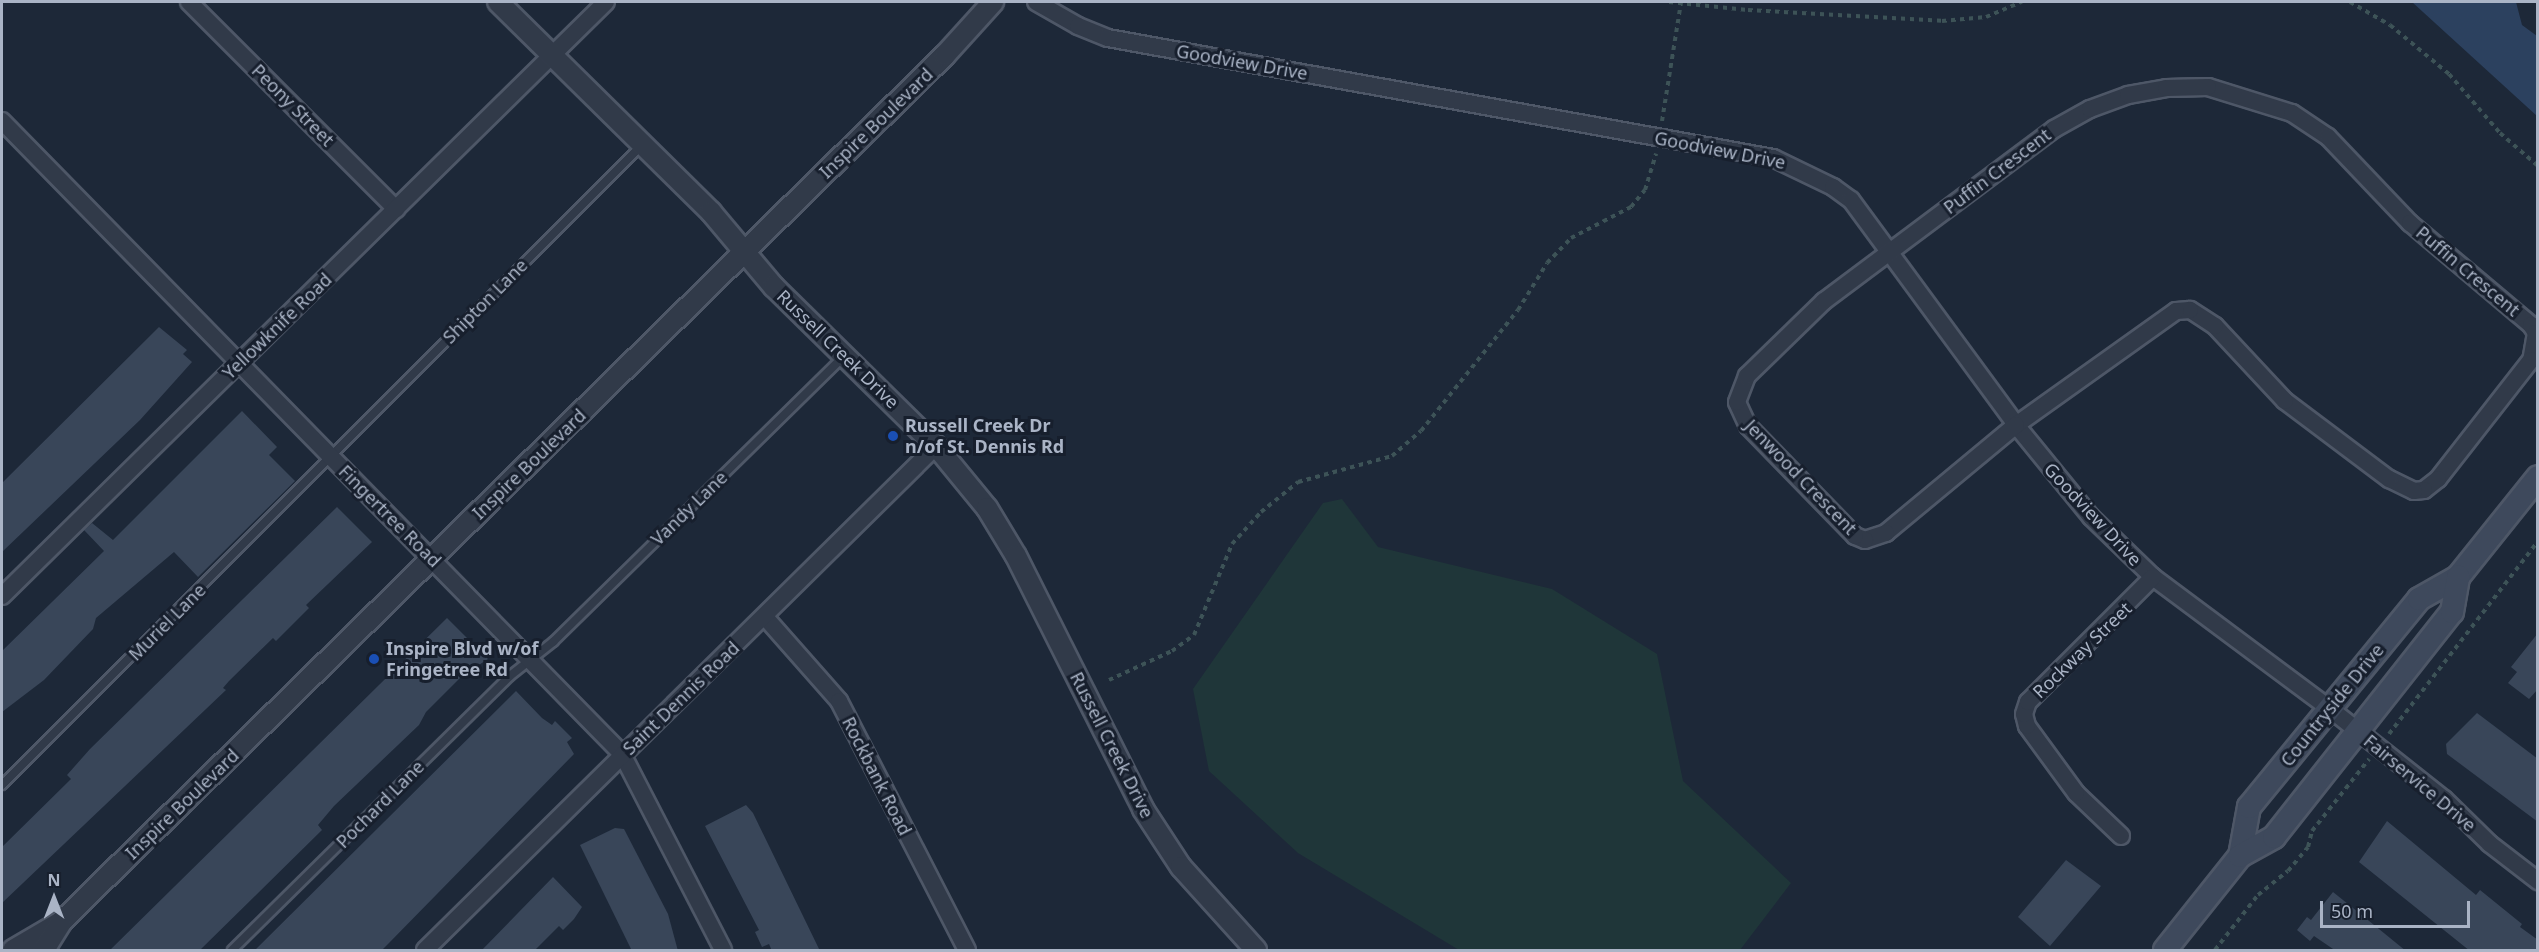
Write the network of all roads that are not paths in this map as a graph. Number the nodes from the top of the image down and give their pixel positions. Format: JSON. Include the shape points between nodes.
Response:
{"nodes":[{"id":1,"x":189,"y":2,"type":"edge"},
{"id":2,"x":498,"y":2,"type":"edge"},
{"id":3,"x":606,"y":2,"type":"edge"},
{"id":4,"x":993,"y":2,"type":"edge"},
{"id":5,"x":1036,"y":2,"type":"edge"},
{"id":6,"x":550,"y":54,"type":"junction"},
{"id":7,"x":2,"y":122,"type":"edge"},
{"id":8,"x":641,"y":146,"type":"junction"},
{"id":9,"x":396,"y":209,"type":"junction"},
{"id":10,"x":745,"y":251,"type":"junction"},
{"id":11,"x":1889,"y":251,"type":"junction"},
{"id":12,"x":846,"y":354,"type":"junction"},
{"id":13,"x":239,"y":362,"type":"junction"},
{"id":14,"x":2016,"y":425,"type":"junction"},
{"id":15,"x":936,"y":446,"type":"junction"},
{"id":16,"x":332,"y":458,"type":"junction"},
{"id":17,"x":2538,"y":477,"type":"edge"},
{"id":18,"x":432,"y":558,"type":"junction"},
{"id":19,"x":2153,"y":577,"type":"junction"},
{"id":20,"x":2458,"y":578,"type":"junction"},
{"id":21,"x":2,"y":596,"type":"edge"},
{"id":22,"x":765,"y":617,"type":"junction"},
{"id":23,"x":531,"y":659,"type":"junction"},
{"id":24,"x":2329,"y":708,"type":"junction"},
{"id":25,"x":2357,"y":731,"type":"junction"},
{"id":26,"x":622,"y":754,"type":"junction"},
{"id":27,"x":2,"y":785,"type":"edge"},
{"id":28,"x":2121,"y":836,"type":"dead end"},
{"id":29,"x":2240,"y":856,"type":"junction"},
{"id":30,"x":2538,"y":881,"type":"edge"},
{"id":31,"x":61,"y":922,"type":"junction"},
{"id":32,"x":13,"y":951,"type":"edge"},
{"id":33,"x":44,"y":951,"type":"edge"},
{"id":34,"x":232,"y":951,"type":"edge"},
{"id":35,"x":425,"y":951,"type":"edge"},
{"id":36,"x":723,"y":951,"type":"edge"},
{"id":37,"x":967,"y":951,"type":"edge"},
{"id":38,"x":1256,"y":951,"type":"edge"},
{"id":39,"x":2164,"y":951,"type":"edge"}],
"edges":[{"from":1,"to":9,"type":"street","name":"Peony Street"},
{"from":2,"to":6,"type":"street","name":"Russell Creek Drive"},
{"from":3,"to":6,"type":"street","name":"Yellowknife Road"},
{"from":4,"to":10,"type":"street","name":"Inspire Boulevard","via":[[945,56]]},
{"from":5,"to":11,"type":"street","name":"Goodview Drive","via":[[1108,38],[1793,165],[1851,200]]},
{"from":6,"to":8,"type":"street","name":"Russell Creek Drive"},
{"from":6,"to":9,"type":"street","name":"Yellowknife Road"},
{"from":7,"to":13,"type":"street","name":"Fingertree Road"},
{"from":8,"to":10,"type":"street","name":"Russell Creek Drive","via":[[711,212]]},
{"from":8,"to":16,"type":"lane","name":"Shipton Lane","via":[[350,433]]},
{"from":9,"to":13,"type":"street","name":"Yellowknife Road"},
{"from":10,"to":12,"type":"street","name":"Russell Creek Drive","via":[[774,287]]},
{"from":10,"to":18,"type":"street","name":"Inspire Boulevard"},
{"from":11,"to":14,"type":"street","name":"Goodview Drive"},
{"from":11,"to":14,"type":"street","name":"Jenwood Crescent","via":[[1824,301],[1747,376],[1737,402],[1748,426],[1855,537],[1865,540],[1886,534]]},
{"from":11,"to":14,"type":"street","name":"Puffin Crescent","via":[[2054,129],[2090,109],[2128,95],[2166,88],[2208,87],[2292,113],[2328,137],[2410,223],[2518,312],[2536,333],[2531,360],[2438,479],[2424,490],[2414,490],[2390,479],[2285,401],[2215,326],[2190,310],[2176,311]]},
{"from":12,"to":15,"type":"street","name":"Russell Creek Drive"},
{"from":12,"to":23,"type":"lane","name":"Vandy Lane"},
{"from":13,"to":16,"type":"street","name":"Fingertree Road"},
{"from":13,"to":21,"type":"street","name":"Yellowknife Road"},
{"from":14,"to":19,"type":"street","name":"Goodview Drive","via":[[2065,489]]},
{"from":15,"to":22,"type":"street","name":"Saint Dennis Road"},
{"from":15,"to":38,"type":"street","name":"Russell Creek Drive","via":[[987,507],[1016,556],[1143,809],[1181,867]]},
{"from":16,"to":18,"type":"street","name":"Fingertree Road"},
{"from":16,"to":27,"type":"lane","name":"Muriel Lane"},
{"from":17,"to":20,"type":"main road","name":"Countryside Drive"},
{"from":18,"to":23,"type":"street","name":"Fingertree Road"},
{"from":18,"to":31,"type":"street","name":"Inspire Boulevard"},
{"from":19,"to":24,"type":"street","name":"Goodview Drive"},
{"from":19,"to":28,"type":"street","name":"Rockway Street","via":[[2028,702],[2024,714],[2027,726],[2076,793]]},
{"from":20,"to":24,"type":"main road","name":"Countryside Drive","via":[[2419,599]]},
{"from":20,"to":25,"type":"main road","name":"Countryside Drive","via":[[2452,612]]},
{"from":22,"to":26,"type":"street","name":"Saint Dennis Road"},
{"from":22,"to":37,"type":"street","name":"Rockbank Road","via":[[839,701]]},
{"from":23,"to":26,"type":"street","name":"Fingertree Road"},
{"from":23,"to":34,"type":"lane","name":"Pochard Lane"},
{"from":24,"to":25,"type":"street","name":"Fairservice Drive"},
{"from":24,"to":29,"type":"main road","name":"Countryside Drive","via":[[2249,807]]},
{"from":25,"to":29,"type":"main road","name":"Countryside Drive","via":[[2274,837]]},
{"from":25,"to":30,"type":"street","name":"Fairservice Drive","via":[[2444,799],[2490,844]]},
{"from":26,"to":35,"type":"street","name":"Saint Dennis Road"},
{"from":26,"to":36,"type":"street","name":"Fingertree Road"},
{"from":29,"to":39,"type":"main road","name":"Countryside Drive"},
{"from":31,"to":32,"type":"street","name":"Inspire Boulevard"},
{"from":31,"to":33,"type":"street","name":"Inspire Boulevard"}]}
